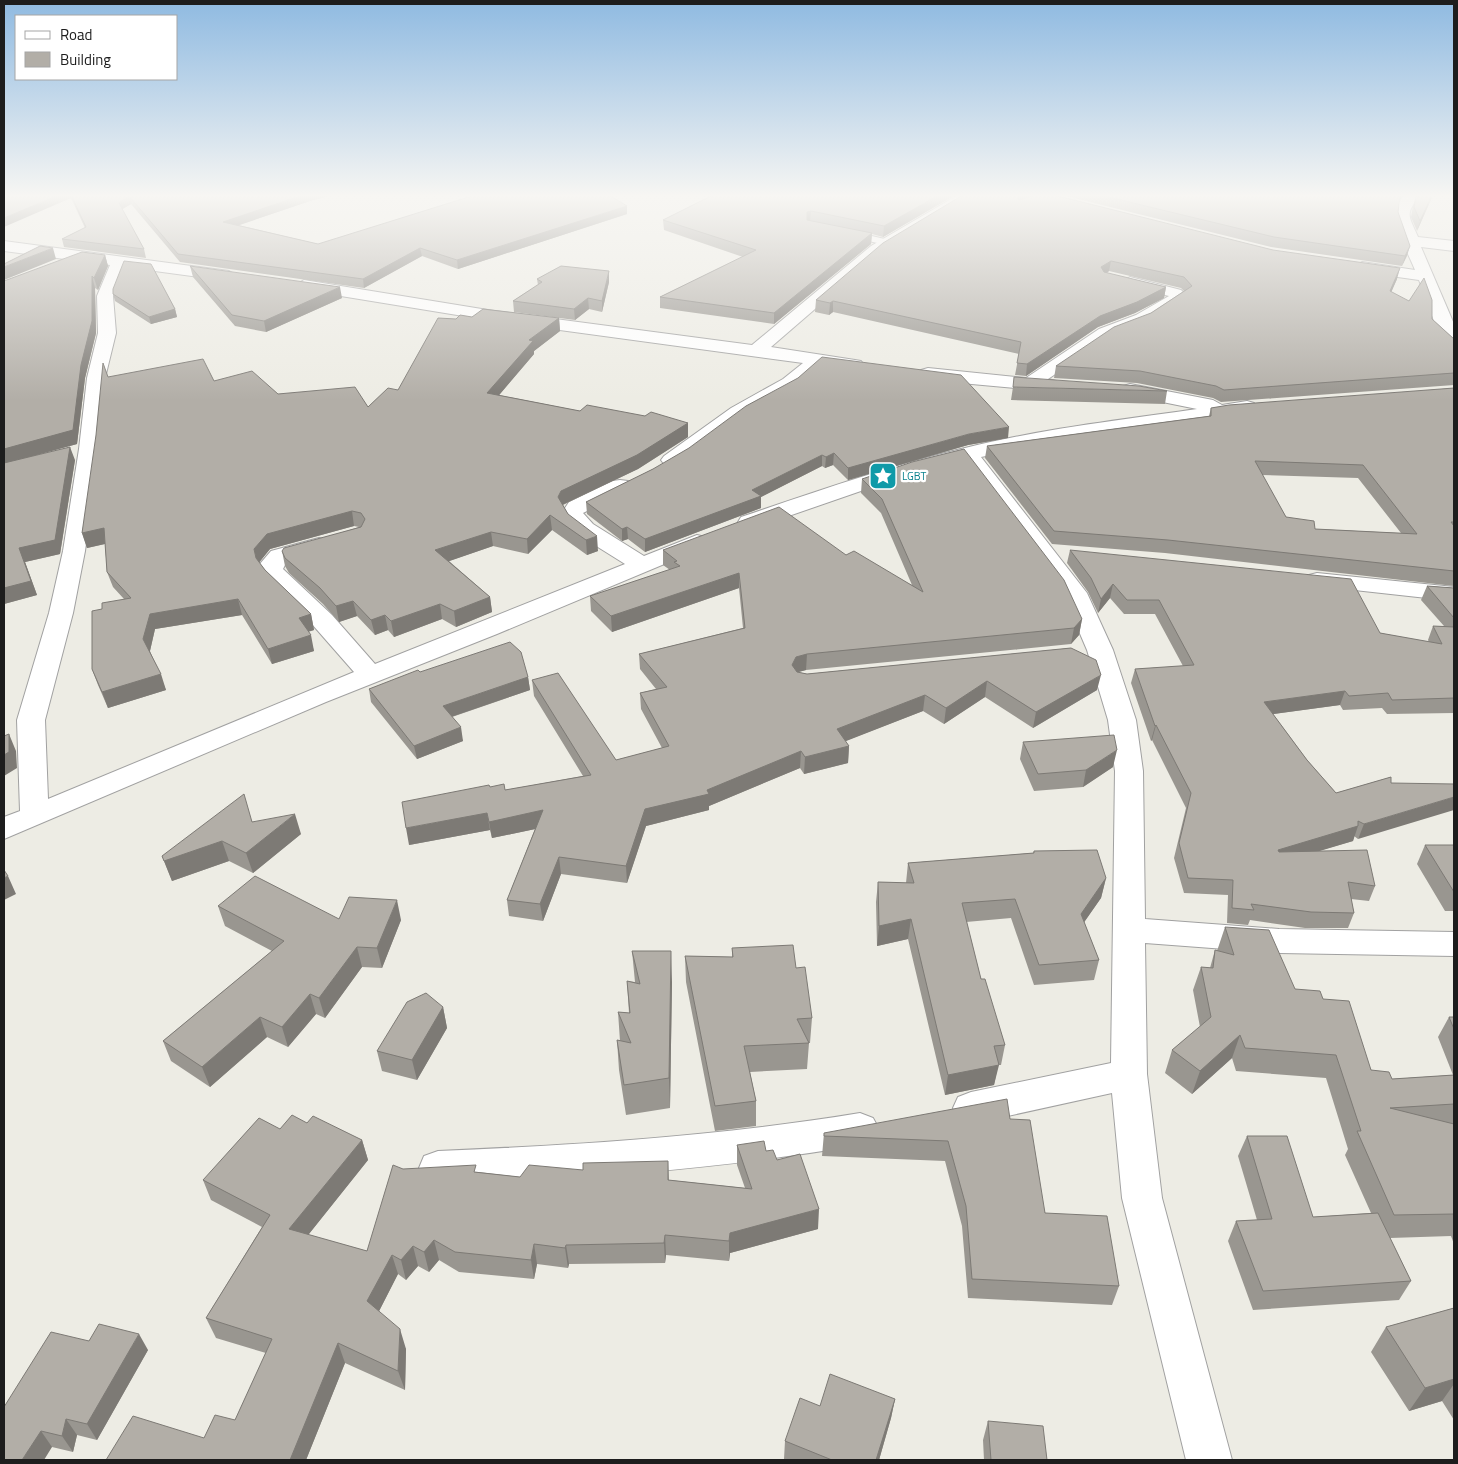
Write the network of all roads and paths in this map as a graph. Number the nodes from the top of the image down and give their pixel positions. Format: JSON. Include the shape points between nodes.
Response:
{"nodes":[{"id":1,"x":66,"y":263,"type":"edge"},
{"id":2,"x":119,"y":263,"type":"edge"},
{"id":3,"x":122,"y":263,"type":"edge"},
{"id":4,"x":861,"y":263,"type":"edge"},
{"id":5,"x":1420,"y":263,"type":"edge"},
{"id":6,"x":1349,"y":265,"type":"edge"},
{"id":7,"x":53,"y":268,"type":"edge"},
{"id":8,"x":1425,"y":276,"type":"junction"},
{"id":9,"x":248,"y":278,"type":"edge"},
{"id":10,"x":1118,"y":280,"type":"edge"},
{"id":11,"x":284,"y":282,"type":"edge"},
{"id":12,"x":1454,"y":336,"type":"edge"},
{"id":13,"x":756,"y":351,"type":"junction"},
{"id":14,"x":817,"y":360,"type":"junction"},
{"id":15,"x":874,"y":367,"type":"edge"},
{"id":16,"x":912,"y":372,"type":"edge"},
{"id":17,"x":1028,"y":384,"type":"junction"},
{"id":18,"x":1067,"y":386,"type":"edge"},
{"id":19,"x":1113,"y":389,"type":"edge"},
{"id":20,"x":1266,"y":406,"type":"edge"},
{"id":21,"x":1226,"y":409,"type":"junction"},
{"id":22,"x":968,"y":453,"type":"junction"},
{"id":23,"x":336,"y":540,"type":"edge"},
{"id":24,"x":641,"y":564,"type":"junction"},
{"id":25,"x":1298,"y":577,"type":"edge"},
{"id":26,"x":1454,"y":594,"type":"edge"},
{"id":27,"x":370,"y":675,"type":"junction"},
{"id":28,"x":35,"y":815,"type":"junction"},
{"id":29,"x":4,"y":830,"type":"edge"},
{"id":30,"x":1129,"y":930,"type":"junction"},
{"id":31,"x":1454,"y":944,"type":"edge"},
{"id":32,"x":1129,"y":1074,"type":"junction"},
{"id":33,"x":941,"y":1114,"type":"edge"},
{"id":34,"x":895,"y":1122,"type":"edge"},
{"id":35,"x":408,"y":1170,"type":"edge"},
{"id":36,"x":1209,"y":1460,"type":"edge"}],
"edges":[{"from":1,"to":7,"type":"street"},
{"from":2,"to":28,"type":"street","via":[[105,296],[107,334],[79,451],[76,542],[63,604],[31,720]]},
{"from":3,"to":9,"type":"street"},
{"from":4,"to":13,"type":"street"},
{"from":5,"to":8,"type":"street"},
{"from":6,"to":8,"type":"street"},
{"from":8,"to":12,"type":"street","via":[[1443,321]]},
{"from":10,"to":17,"type":"street","via":[[1175,292],[1180,297],[1142,319],[1104,334]]},
{"from":11,"to":13,"type":"street","via":[[494,316]]},
{"from":13,"to":14,"type":"street"},
{"from":14,"to":15,"type":"street"},
{"from":14,"to":24,"type":"street","via":[[790,383],[738,412],[681,454],[577,507],[572,514],[585,529]]},
{"from":16,"to":17,"type":"street"},
{"from":17,"to":18,"type":"street"},
{"from":19,"to":21,"type":"street","via":[[1169,396]]},
{"from":20,"to":21,"type":"street"},
{"from":21,"to":22,"type":"street"},
{"from":22,"to":24,"type":"street","via":[[903,470]]},
{"from":22,"to":30,"type":"street","via":[[1060,554],[1075,593],[1087,651],[1122,720],[1129,771]]},
{"from":23,"to":27,"type":"street","via":[[279,556],[271,570],[309,605]]},
{"from":24,"to":27,"type":"street"},
{"from":25,"to":26,"type":"street"},
{"from":27,"to":28,"type":"street"},
{"from":28,"to":29,"type":"street"},
{"from":30,"to":31,"type":"street","via":[[1279,942]]},
{"from":30,"to":32,"type":"street"},
{"from":32,"to":33,"type":"street"},
{"from":32,"to":36,"type":"street","via":[[1142,1198]]},
{"from":34,"to":35,"type":"street","via":[[735,1147],[620,1159]]}]}
